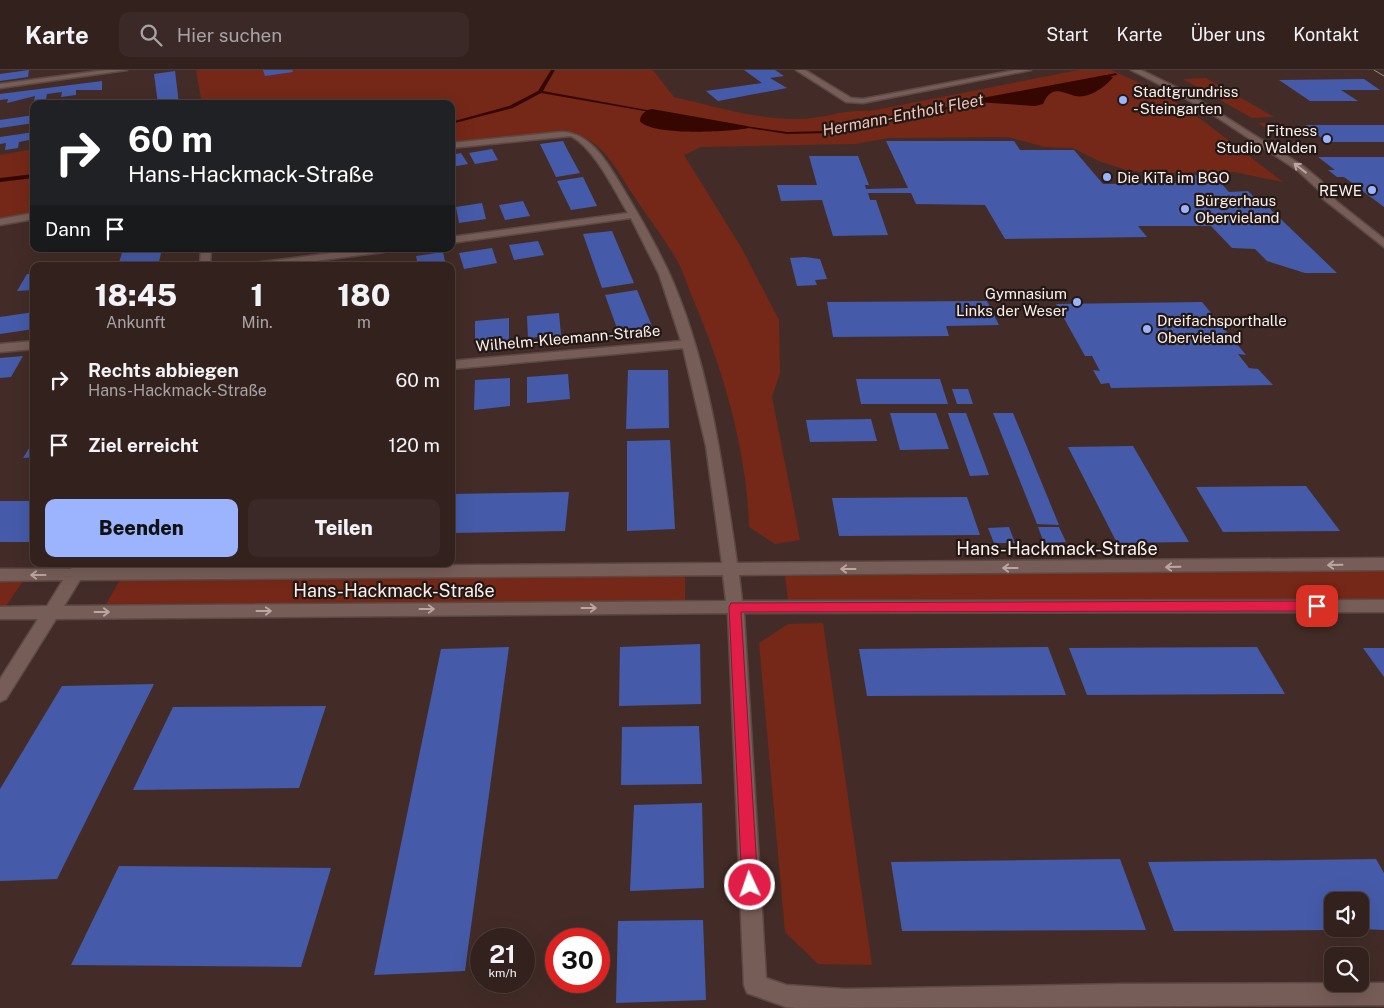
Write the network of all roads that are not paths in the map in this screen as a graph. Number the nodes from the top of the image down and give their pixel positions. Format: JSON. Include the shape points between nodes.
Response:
{"nodes":[{"id":1,"x":123,"y":70,"type":"edge"},
{"id":2,"x":800,"y":70,"type":"edge"},
{"id":3,"x":1027,"y":70,"type":"edge"},
{"id":4,"x":1135,"y":70,"type":"edge"},
{"id":5,"x":1149,"y":70,"type":"edge"},
{"id":6,"x":1159,"y":79,"type":"junction"},
{"id":7,"x":0,"y":86,"type":"edge"},
{"id":8,"x":455,"y":146,"type":"edge"},
{"id":9,"x":634,"y":215,"type":"junction"},
{"id":10,"x":30,"y":217,"type":"edge"},
{"id":11,"x":0,"y":222,"type":"edge"},
{"id":12,"x":455,"y":239,"type":"edge"},
{"id":13,"x":1384,"y":244,"type":"edge"},
{"id":14,"x":361,"y":252,"type":"edge"},
{"id":15,"x":285,"y":262,"type":"edge"},
{"id":16,"x":688,"y":344,"type":"junction"},
{"id":17,"x":30,"y":345,"type":"edge"},
{"id":18,"x":0,"y":348,"type":"edge"},
{"id":19,"x":455,"y":364,"type":"edge"},
{"id":20,"x":1384,"y":564,"type":"edge"},
{"id":21,"x":79,"y":569,"type":"edge"},
{"id":22,"x":730,"y":569,"type":"junction"},
{"id":23,"x":0,"y":575,"type":"edge"},
{"id":24,"x":1384,"y":606,"type":"edge"},
{"id":25,"x":735,"y":607,"type":"junction"},
{"id":26,"x":53,"y":612,"type":"junction"},
{"id":27,"x":0,"y":613,"type":"edge"},
{"id":28,"x":0,"y":694,"type":"edge"},
{"id":29,"x":1384,"y":994,"type":"edge"}],
"edges":[{"from":1,"to":7,"type":"street"},
{"from":2,"to":3,"type":"street","via":[[849,100],[863,101]]},
{"from":4,"to":6,"type":"street"},
{"from":5,"to":6,"type":"street"},
{"from":6,"to":13,"type":"street","via":[[1229,121]]},
{"from":8,"to":9,"type":"street","via":[[572,134],[582,139],[607,170]]},
{"from":9,"to":12,"type":"street"},
{"from":9,"to":16,"type":"street","via":[[664,274]]},
{"from":10,"to":11,"type":"street"},
{"from":14,"to":15,"type":"street"},
{"from":16,"to":19,"type":"street","name":"Wilhelm-Kleemann-Straße"},
{"from":16,"to":22,"type":"street","via":[[713,446]]},
{"from":17,"to":18,"type":"street"},
{"from":20,"to":22,"type":"street","name":"Hans-Hackmack-Straße","one_way":true},
{"from":21,"to":22,"type":"street","name":"Hans-Hackmack-Straße"},
{"from":21,"to":23,"type":"street","name":"Hans-Hackmack-Straße","one_way":true},
{"from":21,"to":26,"type":"street"},
{"from":22,"to":25,"type":"street"},
{"from":24,"to":25,"type":"street","name":"Hans-Hackmack-Straße"},
{"from":26,"to":25,"type":"street","name":"Hans-Hackmack-Straße","one_way":true},
{"from":25,"to":29,"type":"street","via":[[755,984],[786,996],[845,1000]]},
{"from":26,"to":27,"type":"street","name":"Hans-Hackmack-Straße"},
{"from":26,"to":28,"type":"street"}]}
